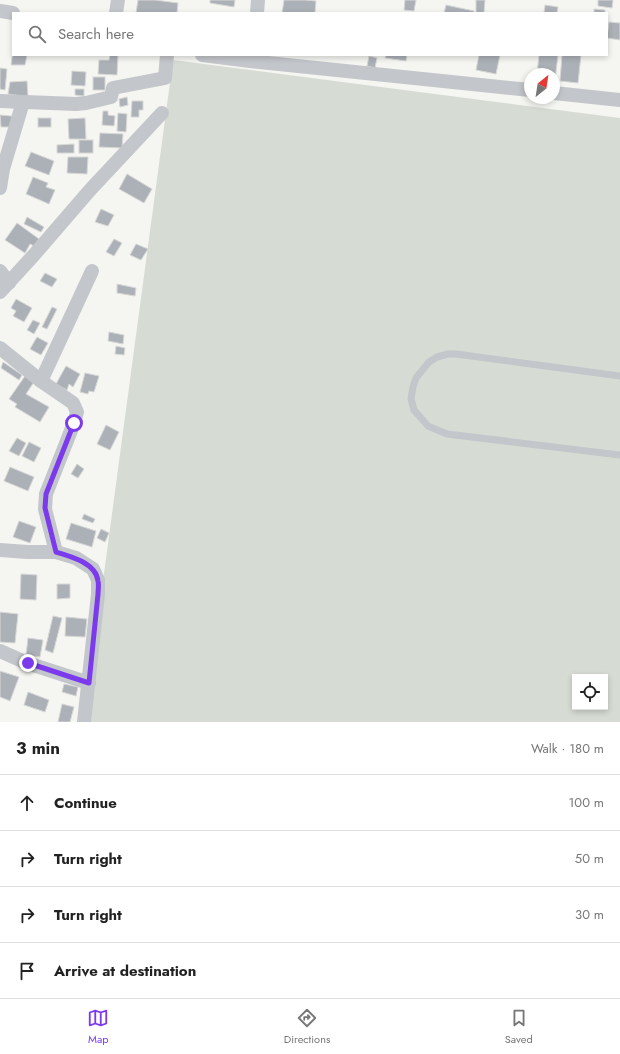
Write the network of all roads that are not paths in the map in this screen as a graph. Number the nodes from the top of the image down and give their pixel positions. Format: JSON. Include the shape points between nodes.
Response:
{"nodes":[{"id":1,"x":118,"y":0,"type":"edge"},
{"id":2,"x":258,"y":0,"type":"edge"},
{"id":3,"x":0,"y":11,"type":"edge"},
{"id":4,"x":116,"y":12,"type":"edge"},
{"id":5,"x":257,"y":12,"type":"edge"},
{"id":6,"x":12,"y":13,"type":"edge"},
{"id":7,"x":167,"y":56,"type":"edge"},
{"id":8,"x":218,"y":56,"type":"edge"},
{"id":9,"x":251,"y":58,"type":"edge"},
{"id":10,"x":524,"y":89,"type":"edge"},
{"id":11,"x":560,"y":94,"type":"edge"},
{"id":12,"x":620,"y":100,"type":"edge"},
{"id":13,"x":0,"y":101,"type":"edge"},
{"id":14,"x":23,"y":102,"type":"junction"},
{"id":15,"x":162,"y":114,"type":"dead end"},
{"id":16,"x":0,"y":188,"type":"edge"},
{"id":17,"x":92,"y":270,"type":"dead end"},
{"id":18,"x":0,"y":271,"type":"edge"},
{"id":19,"x":4,"y":287,"type":"edge"},
{"id":20,"x":0,"y":348,"type":"edge"},
{"id":21,"x":620,"y":376,"type":"edge"},
{"id":22,"x":41,"y":381,"type":"junction"},
{"id":23,"x":620,"y":455,"type":"edge"},
{"id":24,"x":0,"y":550,"type":"edge"},
{"id":25,"x":56,"y":552,"type":"junction"},
{"id":26,"x":0,"y":651,"type":"edge"},
{"id":27,"x":89,"y":683,"type":"junction"},
{"id":28,"x":84,"y":722,"type":"edge"}],
"edges":[{"from":1,"to":4,"type":"street"},
{"from":2,"to":5,"type":"street"},
{"from":3,"to":6,"type":"street"},
{"from":7,"to":14,"type":"street","via":[[165,78],[113,88],[111,98],[76,104]]},
{"from":8,"to":9,"type":"street"},
{"from":9,"to":10,"type":"street"},
{"from":11,"to":12,"type":"street"},
{"from":13,"to":14,"type":"street"},
{"from":14,"to":16,"type":"street","via":[[3,169]]},
{"from":15,"to":19,"type":"street"},
{"from":17,"to":22,"type":"street"},
{"from":18,"to":19,"type":"street"},
{"from":20,"to":22,"type":"street"},
{"from":21,"to":23,"type":"lane","via":[[448,354],[437,357],[424,367],[416,378],[412,399],[414,410],[428,426],[447,434]]},
{"from":22,"to":25,"type":"street","via":[[73,402],[77,412],[46,494],[45,508]]},
{"from":24,"to":25,"type":"street"},
{"from":25,"to":27,"type":"street","via":[[76,558],[93,570],[98,580]]},
{"from":26,"to":27,"type":"street"},
{"from":27,"to":28,"type":"street"}]}
